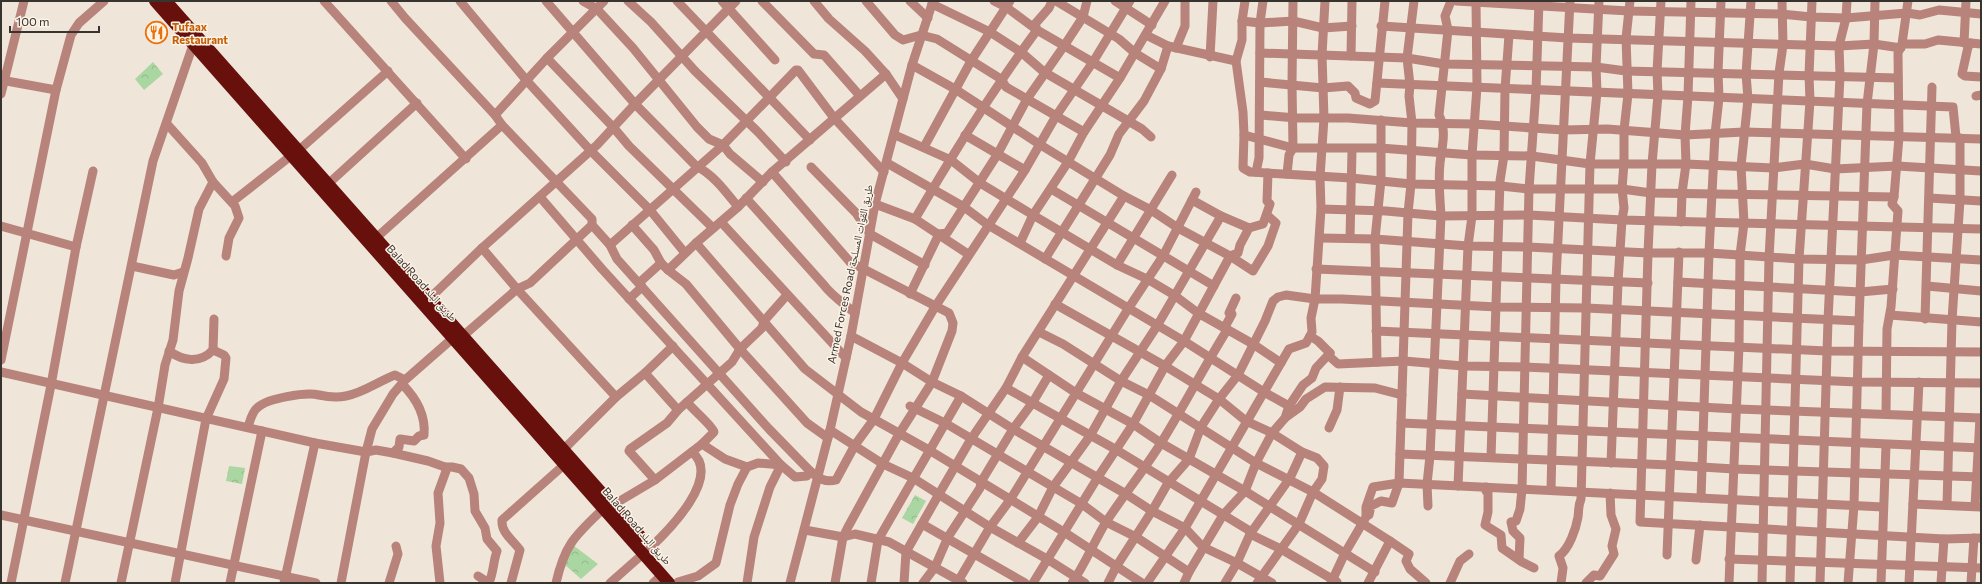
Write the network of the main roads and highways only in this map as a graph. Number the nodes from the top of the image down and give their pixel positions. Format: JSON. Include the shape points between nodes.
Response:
{"nodes":[{"id":1,"x":155,"y":1,"type":"edge"},
{"id":2,"x":166,"y":1,"type":"edge"},
{"id":3,"x":295,"y":153,"type":"junction"},
{"id":4,"x":458,"y":337,"type":"junction"},
{"id":5,"x":609,"y":507,"type":"junction"},
{"id":6,"x":647,"y":550,"type":"junction"},
{"id":7,"x":668,"y":581,"type":"edge"}],
"edges":[{"from":1,"to":3,"type":"highway","name":"Balad Road طريق البلد"},
{"from":2,"to":3,"type":"highway","name":"Balad Road طريق البلد"},
{"from":3,"to":4,"type":"highway","name":"Balad Road طريق البلد"},
{"from":3,"to":4,"type":"highway","name":"Balad Road طريق البلد","via":[[328,184],[430,298]]},
{"from":4,"to":5,"type":"highway","name":"Balad Road طريق البلد","via":[[565,464]]},
{"from":4,"to":5,"type":"highway","name":"Balad Road طريق البلد","via":[[564,449]]},
{"from":5,"to":6,"type":"highway","name":"Balad Road طريق البلد"},
{"from":6,"to":7,"type":"highway","name":"Balad Road طريق البلد"},
{"from":6,"to":7,"type":"highway","name":"Balad Road طريق البلد"}]}
